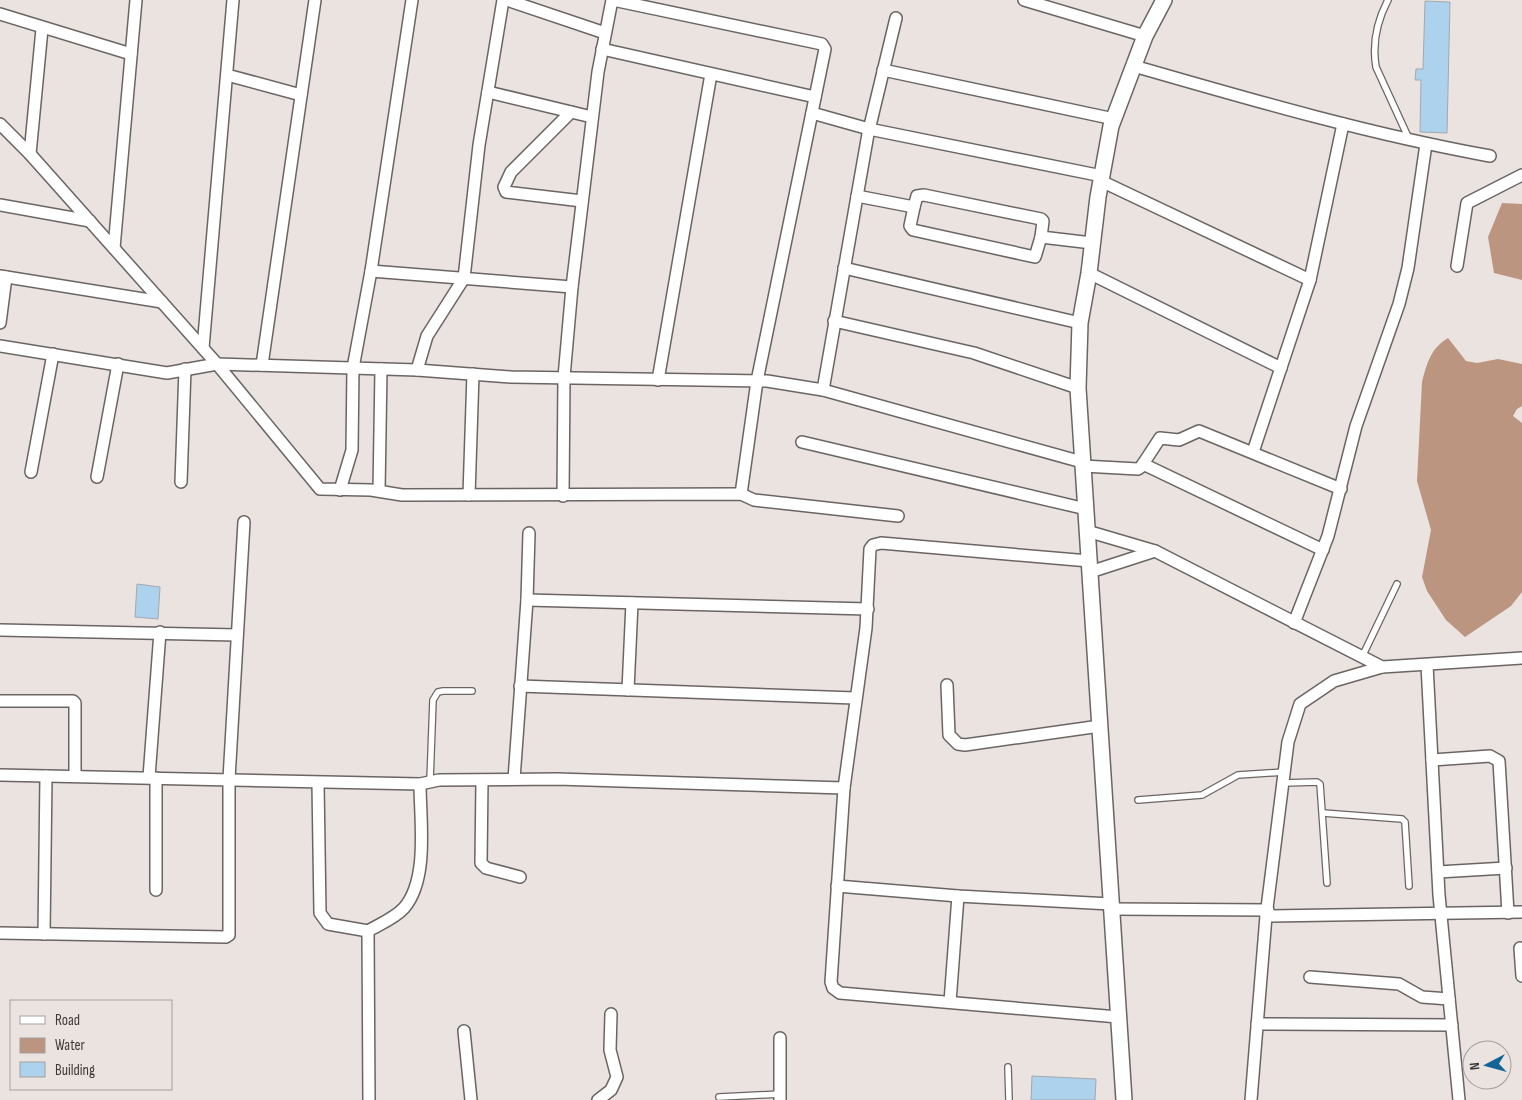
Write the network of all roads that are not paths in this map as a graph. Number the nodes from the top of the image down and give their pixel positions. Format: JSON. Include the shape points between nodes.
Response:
{"nodes":[{"id":1,"x":136,"y":0,"type":"edge"},
{"id":2,"x":233,"y":0,"type":"edge"},
{"id":3,"x":315,"y":0,"type":"edge"},
{"id":4,"x":412,"y":0,"type":"edge"},
{"id":5,"x":503,"y":0,"type":"edge"},
{"id":6,"x":507,"y":0,"type":"edge"},
{"id":7,"x":612,"y":0,"type":"edge"},
{"id":8,"x":1024,"y":0,"type":"edge"},
{"id":9,"x":1164,"y":0,"type":"edge"},
{"id":10,"x":1388,"y":0,"type":"edge"},
{"id":11,"x":0,"y":14,"type":"edge"},
{"id":12,"x":896,"y":18,"type":"dead end"},
{"id":13,"x":42,"y":29,"type":"junction"},
{"id":14,"x":606,"y":33,"type":"junction"},
{"id":15,"x":1145,"y":36,"type":"junction"},
{"id":16,"x":602,"y":49,"type":"junction"},
{"id":17,"x":131,"y":54,"type":"junction"},
{"id":18,"x":1134,"y":66,"type":"junction"},
{"id":19,"x":883,"y":70,"type":"junction"},
{"id":20,"x":711,"y":74,"type":"junction"},
{"id":21,"x":226,"y":75,"type":"junction"},
{"id":22,"x":488,"y":92,"type":"junction"},
{"id":23,"x":301,"y":95,"type":"junction"},
{"id":24,"x":816,"y":97,"type":"junction"},
{"id":25,"x":571,"y":112,"type":"junction"},
{"id":26,"x":812,"y":113,"type":"junction"},
{"id":27,"x":592,"y":117,"type":"junction"},
{"id":28,"x":1114,"y":119,"type":"junction"},
{"id":29,"x":0,"y":124,"type":"edge"},
{"id":30,"x":1343,"y":124,"type":"junction"},
{"id":31,"x":869,"y":129,"type":"junction"},
{"id":32,"x":1410,"y":140,"type":"junction"},
{"id":33,"x":1426,"y":144,"type":"junction"},
{"id":34,"x":30,"y":154,"type":"junction"},
{"id":35,"x":1490,"y":156,"type":"dead end"},
{"id":36,"x":1522,"y":175,"type":"edge"},
{"id":37,"x":1101,"y":178,"type":"junction"},
{"id":38,"x":857,"y":196,"type":"junction"},
{"id":39,"x":582,"y":201,"type":"junction"},
{"id":40,"x":0,"y":205,"type":"edge"},
{"id":41,"x":914,"y":207,"type":"junction"},
{"id":42,"x":90,"y":221,"type":"junction"},
{"id":43,"x":1041,"y":237,"type":"junction"},
{"id":44,"x":1092,"y":243,"type":"junction"},
{"id":45,"x":114,"y":248,"type":"junction"},
{"id":46,"x":1457,"y":266,"type":"dead end"},
{"id":47,"x":844,"y":268,"type":"junction"},
{"id":48,"x":372,"y":271,"type":"junction"},
{"id":49,"x":1089,"y":273,"type":"junction"},
{"id":50,"x":3,"y":276,"type":"edge"},
{"id":51,"x":464,"y":278,"type":"junction"},
{"id":52,"x":1310,"y":280,"type":"junction"},
{"id":53,"x":572,"y":287,"type":"junction"},
{"id":54,"x":162,"y":302,"type":"junction"},
{"id":55,"x":834,"y":321,"type":"junction"},
{"id":56,"x":0,"y":323,"type":"edge"},
{"id":57,"x":1080,"y":323,"type":"junction"},
{"id":58,"x":0,"y":346,"type":"edge"},
{"id":59,"x":203,"y":348,"type":"junction"},
{"id":60,"x":53,"y":354,"type":"junction"},
{"id":61,"x":118,"y":364,"type":"junction"},
{"id":62,"x":217,"y":364,"type":"junction"},
{"id":63,"x":262,"y":365,"type":"junction"},
{"id":64,"x":353,"y":368,"type":"junction"},
{"id":65,"x":1281,"y":368,"type":"junction"},
{"id":66,"x":381,"y":369,"type":"junction"},
{"id":67,"x":185,"y":370,"type":"junction"},
{"id":68,"x":417,"y":370,"type":"junction"},
{"id":69,"x":473,"y":374,"type":"junction"},
{"id":70,"x":564,"y":377,"type":"junction"},
{"id":71,"x":658,"y":380,"type":"junction"},
{"id":72,"x":757,"y":381,"type":"junction"},
{"id":73,"x":1078,"y":388,"type":"junction"},
{"id":74,"x":823,"y":390,"type":"junction"},
{"id":75,"x":802,"y":442,"type":"dead end"},
{"id":76,"x":1253,"y":452,"type":"junction"},
{"id":77,"x":1083,"y":464,"type":"junction"},
{"id":78,"x":1143,"y":464,"type":"junction"},
{"id":79,"x":31,"y":472,"type":"dead end"},
{"id":80,"x":97,"y":477,"type":"dead end"},
{"id":81,"x":181,"y":482,"type":"dead end"},
{"id":82,"x":1341,"y":489,"type":"junction"},
{"id":83,"x":340,"y":490,"type":"junction"},
{"id":84,"x":379,"y":491,"type":"junction"},
{"id":85,"x":741,"y":494,"type":"junction"},
{"id":86,"x":469,"y":495,"type":"junction"},
{"id":87,"x":563,"y":496,"type":"junction"},
{"id":88,"x":1086,"y":509,"type":"junction"},
{"id":89,"x":898,"y":516,"type":"dead end"},
{"id":90,"x":244,"y":522,"type":"dead end"},
{"id":91,"x":1087,"y":531,"type":"junction"},
{"id":92,"x":528,"y":533,"type":"dead end"},
{"id":93,"x":1323,"y":550,"type":"junction"},
{"id":94,"x":1155,"y":551,"type":"junction"},
{"id":95,"x":1090,"y":566,"type":"junction"},
{"id":96,"x":1397,"y":584,"type":"dead end"},
{"id":97,"x":527,"y":600,"type":"junction"},
{"id":98,"x":632,"y":603,"type":"junction"},
{"id":99,"x":868,"y":609,"type":"junction"},
{"id":100,"x":1294,"y":622,"type":"junction"},
{"id":101,"x":0,"y":630,"type":"edge"},
{"id":102,"x":160,"y":632,"type":"junction"},
{"id":103,"x":237,"y":635,"type":"junction"},
{"id":104,"x":1362,"y":657,"type":"junction"},
{"id":105,"x":1522,"y":658,"type":"edge"},
{"id":106,"x":1427,"y":665,"type":"junction"},
{"id":107,"x":1382,"y":668,"type":"junction"},
{"id":108,"x":947,"y":685,"type":"dead end"},
{"id":109,"x":520,"y":686,"type":"junction"},
{"id":110,"x":628,"y":690,"type":"junction"},
{"id":111,"x":472,"y":691,"type":"dead end"},
{"id":112,"x":855,"y":698,"type":"junction"},
{"id":113,"x":0,"y":701,"type":"edge"},
{"id":114,"x":1100,"y":726,"type":"junction"},
{"id":115,"x":1432,"y":760,"type":"junction"},
{"id":116,"x":0,"y":775,"type":"edge"},
{"id":117,"x":46,"y":776,"type":"junction"},
{"id":118,"x":76,"y":776,"type":"junction"},
{"id":119,"x":153,"y":778,"type":"junction"},
{"id":120,"x":1283,"y":778,"type":"junction"},
{"id":121,"x":229,"y":779,"type":"junction"},
{"id":122,"x":514,"y":779,"type":"junction"},
{"id":123,"x":482,"y":780,"type":"junction"},
{"id":124,"x":425,"y":783,"type":"junction"},
{"id":125,"x":318,"y":784,"type":"junction"},
{"id":126,"x":844,"y":788,"type":"junction"},
{"id":127,"x":1138,"y":800,"type":"dead end"},
{"id":128,"x":1323,"y":814,"type":"junction"},
{"id":129,"x":1506,"y":868,"type":"junction"},
{"id":130,"x":1438,"y":872,"type":"junction"},
{"id":131,"x":520,"y":877,"type":"dead end"},
{"id":132,"x":1327,"y":884,"type":"dead end"},
{"id":133,"x":837,"y":886,"type":"junction"},
{"id":134,"x":1409,"y":886,"type":"dead end"},
{"id":135,"x":156,"y":890,"type":"dead end"},
{"id":136,"x":958,"y":896,"type":"junction"},
{"id":137,"x":1112,"y":907,"type":"junction"},
{"id":138,"x":1522,"y":912,"type":"edge"},
{"id":139,"x":1267,"y":913,"type":"junction"},
{"id":140,"x":1508,"y":913,"type":"junction"},
{"id":141,"x":1441,"y":914,"type":"junction"},
{"id":142,"x":368,"y":931,"type":"junction"},
{"id":143,"x":0,"y":933,"type":"edge"},
{"id":144,"x":44,"y":934,"type":"junction"},
{"id":145,"x":1520,"y":948,"type":"dead end"},
{"id":146,"x":1522,"y":976,"type":"edge"},
{"id":147,"x":1310,"y":977,"type":"dead end"},
{"id":148,"x":1449,"y":999,"type":"junction"},
{"id":149,"x":950,"y":1002,"type":"junction"},
{"id":150,"x":610,"y":1014,"type":"dead end"},
{"id":151,"x":1118,"y":1017,"type":"junction"},
{"id":152,"x":1257,"y":1024,"type":"junction"},
{"id":153,"x":1452,"y":1025,"type":"junction"},
{"id":154,"x":464,"y":1030,"type":"dead end"},
{"id":155,"x":780,"y":1038,"type":"dead end"},
{"id":156,"x":1008,"y":1067,"type":"dead end"},
{"id":157,"x":719,"y":1097,"type":"dead end"},
{"id":158,"x":780,"y":1097,"type":"edge"},
{"id":159,"x":369,"y":1100,"type":"edge"},
{"id":160,"x":471,"y":1100,"type":"edge"},
{"id":161,"x":598,"y":1100,"type":"edge"},
{"id":162,"x":1009,"y":1100,"type":"edge"},
{"id":163,"x":1124,"y":1100,"type":"edge"},
{"id":164,"x":1251,"y":1100,"type":"edge"},
{"id":165,"x":1459,"y":1100,"type":"edge"}],
"edges":[{"from":1,"to":17,"type":"street"},
{"from":2,"to":21,"type":"street"},
{"from":3,"to":23,"type":"street"},
{"from":4,"to":48,"type":"street"},
{"from":5,"to":22,"type":"street"},
{"from":6,"to":14,"type":"street"},
{"from":7,"to":14,"type":"street"},
{"from":7,"to":24,"type":"street","via":[[822,44],[825,49]]},
{"from":8,"to":15,"type":"street"},
{"from":9,"to":15,"type":"street"},
{"from":10,"to":32,"type":"lane","via":[[1378,23],[1374,59]]},
{"from":11,"to":13,"type":"street"},
{"from":12,"to":19,"type":"street"},
{"from":13,"to":17,"type":"street"},
{"from":13,"to":34,"type":"street"},
{"from":14,"to":16,"type":"street"},
{"from":15,"to":18,"type":"street"},
{"from":16,"to":20,"type":"street"},
{"from":16,"to":27,"type":"street"},
{"from":17,"to":45,"type":"street"},
{"from":18,"to":28,"type":"street"},
{"from":18,"to":30,"type":"street"},
{"from":19,"to":28,"type":"street"},
{"from":19,"to":31,"type":"street"},
{"from":20,"to":24,"type":"street"},
{"from":20,"to":71,"type":"street"},
{"from":21,"to":23,"type":"street"},
{"from":21,"to":59,"type":"street"},
{"from":22,"to":25,"type":"street"},
{"from":22,"to":51,"type":"street"},
{"from":23,"to":63,"type":"street"},
{"from":24,"to":26,"type":"street"},
{"from":25,"to":27,"type":"street"},
{"from":25,"to":39,"type":"street","via":[[511,172],[504,186],[506,192]]},
{"from":26,"to":31,"type":"street"},
{"from":26,"to":72,"type":"street"},
{"from":27,"to":39,"type":"street"},
{"from":28,"to":37,"type":"street"},
{"from":29,"to":34,"type":"street"},
{"from":30,"to":32,"type":"street"},
{"from":30,"to":52,"type":"street"},
{"from":31,"to":37,"type":"street"},
{"from":31,"to":38,"type":"street"},
{"from":32,"to":33,"type":"street"},
{"from":33,"to":35,"type":"street"},
{"from":33,"to":82,"type":"street","via":[[1408,268],[1399,304],[1356,426]]},
{"from":34,"to":42,"type":"street"},
{"from":36,"to":46,"type":"street","via":[[1468,203]]},
{"from":37,"to":44,"type":"street"},
{"from":37,"to":52,"type":"street"},
{"from":38,"to":41,"type":"street"},
{"from":38,"to":47,"type":"street"},
{"from":39,"to":53,"type":"street"},
{"from":40,"to":42,"type":"street"},
{"from":41,"to":43,"type":"street","via":[[917,196],[921,194],[1041,219]]},
{"from":41,"to":43,"type":"street","via":[[910,226],[913,230],[1036,257]]},
{"from":42,"to":45,"type":"street"},
{"from":43,"to":44,"type":"street"},
{"from":44,"to":49,"type":"street"},
{"from":45,"to":54,"type":"street"},
{"from":47,"to":55,"type":"street"},
{"from":47,"to":57,"type":"street"},
{"from":48,"to":51,"type":"street"},
{"from":48,"to":64,"type":"street"},
{"from":49,"to":57,"type":"street"},
{"from":49,"to":65,"type":"street"},
{"from":50,"to":54,"type":"street"},
{"from":50,"to":56,"type":"street"},
{"from":51,"to":53,"type":"street"},
{"from":51,"to":68,"type":"street","via":[[427,336]]},
{"from":52,"to":65,"type":"street"},
{"from":53,"to":70,"type":"street"},
{"from":54,"to":59,"type":"street"},
{"from":55,"to":73,"type":"street","via":[[974,353]]},
{"from":55,"to":74,"type":"street"},
{"from":57,"to":73,"type":"street"},
{"from":58,"to":60,"type":"street"},
{"from":59,"to":62,"type":"street"},
{"from":60,"to":61,"type":"street"},
{"from":60,"to":79,"type":"street"},
{"from":61,"to":67,"type":"street","via":[[167,373]]},
{"from":61,"to":80,"type":"street"},
{"from":62,"to":63,"type":"street"},
{"from":62,"to":67,"type":"street"},
{"from":62,"to":83,"type":"street","via":[[320,489]]},
{"from":63,"to":64,"type":"street"},
{"from":64,"to":66,"type":"street"},
{"from":64,"to":83,"type":"street","via":[[352,450]]},
{"from":65,"to":76,"type":"street"},
{"from":66,"to":68,"type":"street"},
{"from":66,"to":84,"type":"street"},
{"from":67,"to":81,"type":"street"},
{"from":68,"to":69,"type":"street"},
{"from":69,"to":70,"type":"street"},
{"from":69,"to":86,"type":"street"},
{"from":70,"to":71,"type":"street"},
{"from":70,"to":87,"type":"street"},
{"from":71,"to":72,"type":"street"},
{"from":72,"to":74,"type":"street"},
{"from":72,"to":85,"type":"street"},
{"from":73,"to":77,"type":"street"},
{"from":74,"to":77,"type":"street"},
{"from":75,"to":88,"type":"street"},
{"from":76,"to":78,"type":"street","via":[[1197,431],[1179,440],[1160,438]]},
{"from":76,"to":82,"type":"street"},
{"from":77,"to":78,"type":"street","via":[[1138,469]]},
{"from":77,"to":88,"type":"street"},
{"from":78,"to":93,"type":"street"},
{"from":82,"to":93,"type":"street"},
{"from":83,"to":84,"type":"street"},
{"from":84,"to":86,"type":"street","via":[[402,496]]},
{"from":85,"to":87,"type":"street"},
{"from":85,"to":89,"type":"street","via":[[754,500]]},
{"from":86,"to":87,"type":"street"},
{"from":88,"to":91,"type":"street"},
{"from":90,"to":103,"type":"street"},
{"from":91,"to":94,"type":"street"},
{"from":91,"to":95,"type":"street"},
{"from":92,"to":97,"type":"street"},
{"from":93,"to":100,"type":"street"},
{"from":94,"to":95,"type":"street"},
{"from":94,"to":100,"type":"street"},
{"from":95,"to":99,"type":"street","via":[[878,543],[873,545],[869,554]]},
{"from":95,"to":114,"type":"street"},
{"from":96,"to":104,"type":"lane"},
{"from":97,"to":98,"type":"street"},
{"from":97,"to":109,"type":"street"},
{"from":98,"to":99,"type":"street"},
{"from":98,"to":110,"type":"street"},
{"from":99,"to":112,"type":"street"},
{"from":100,"to":104,"type":"street"},
{"from":101,"to":102,"type":"street"},
{"from":102,"to":103,"type":"street"},
{"from":102,"to":119,"type":"street"},
{"from":103,"to":121,"type":"street"},
{"from":104,"to":107,"type":"street"},
{"from":105,"to":106,"type":"street"},
{"from":106,"to":107,"type":"street"},
{"from":106,"to":115,"type":"street"},
{"from":107,"to":120,"type":"street","via":[[1334,681],[1300,704],[1288,742]]},
{"from":108,"to":114,"type":"street","via":[[949,735],[958,744]]},
{"from":109,"to":110,"type":"street"},
{"from":109,"to":122,"type":"street"},
{"from":110,"to":112,"type":"street"},
{"from":111,"to":124,"type":"lane","via":[[438,692],[433,700]]},
{"from":112,"to":126,"type":"street"},
{"from":113,"to":118,"type":"street","via":[[73,701]]},
{"from":114,"to":137,"type":"street"},
{"from":115,"to":129,"type":"street","via":[[1490,756],[1499,760]]},
{"from":115,"to":130,"type":"street"},
{"from":116,"to":117,"type":"street"},
{"from":117,"to":118,"type":"street"},
{"from":117,"to":144,"type":"street"},
{"from":118,"to":119,"type":"street"},
{"from":119,"to":121,"type":"street"},
{"from":119,"to":135,"type":"street"},
{"from":120,"to":127,"type":"lane","via":[[1238,775],[1202,795]]},
{"from":120,"to":128,"type":"lane","via":[[1317,782],[1322,789]]},
{"from":120,"to":139,"type":"street"},
{"from":121,"to":125,"type":"street"},
{"from":121,"to":144,"type":"street","via":[[229,935]]},
{"from":122,"to":123,"type":"street"},
{"from":122,"to":126,"type":"street"},
{"from":123,"to":124,"type":"street"},
{"from":123,"to":131,"type":"street","via":[[481,863],[486,868]]},
{"from":124,"to":125,"type":"street"},
{"from":124,"to":142,"type":"street","via":[[415,889],[403,909]]},
{"from":125,"to":142,"type":"street","via":[[320,912],[328,924]]},
{"from":126,"to":133,"type":"street"},
{"from":128,"to":132,"type":"lane"},
{"from":128,"to":134,"type":"lane","via":[[1405,822]]},
{"from":129,"to":130,"type":"street"},
{"from":129,"to":140,"type":"street"},
{"from":130,"to":141,"type":"street"},
{"from":133,"to":136,"type":"street"},
{"from":133,"to":149,"type":"street","via":[[830,973],[833,988],[840,993]]},
{"from":136,"to":137,"type":"street"},
{"from":136,"to":149,"type":"street"},
{"from":137,"to":139,"type":"street"},
{"from":137,"to":151,"type":"street"},
{"from":138,"to":140,"type":"street"},
{"from":139,"to":141,"type":"street"},
{"from":139,"to":152,"type":"street"},
{"from":140,"to":141,"type":"street"},
{"from":141,"to":148,"type":"street"},
{"from":142,"to":159,"type":"street"},
{"from":143,"to":144,"type":"street"},
{"from":145,"to":146,"type":"street"},
{"from":147,"to":148,"type":"street","via":[[1399,984],[1422,997]]},
{"from":148,"to":153,"type":"street"},
{"from":149,"to":151,"type":"street"},
{"from":150,"to":161,"type":"street","via":[[610,1050],[617,1077],[611,1090]]},
{"from":151,"to":163,"type":"street"},
{"from":152,"to":153,"type":"street"},
{"from":152,"to":164,"type":"street"},
{"from":153,"to":165,"type":"street"},
{"from":154,"to":160,"type":"street"},
{"from":155,"to":158,"type":"street"},
{"from":156,"to":162,"type":"lane"},
{"from":157,"to":158,"type":"lane"}]}
